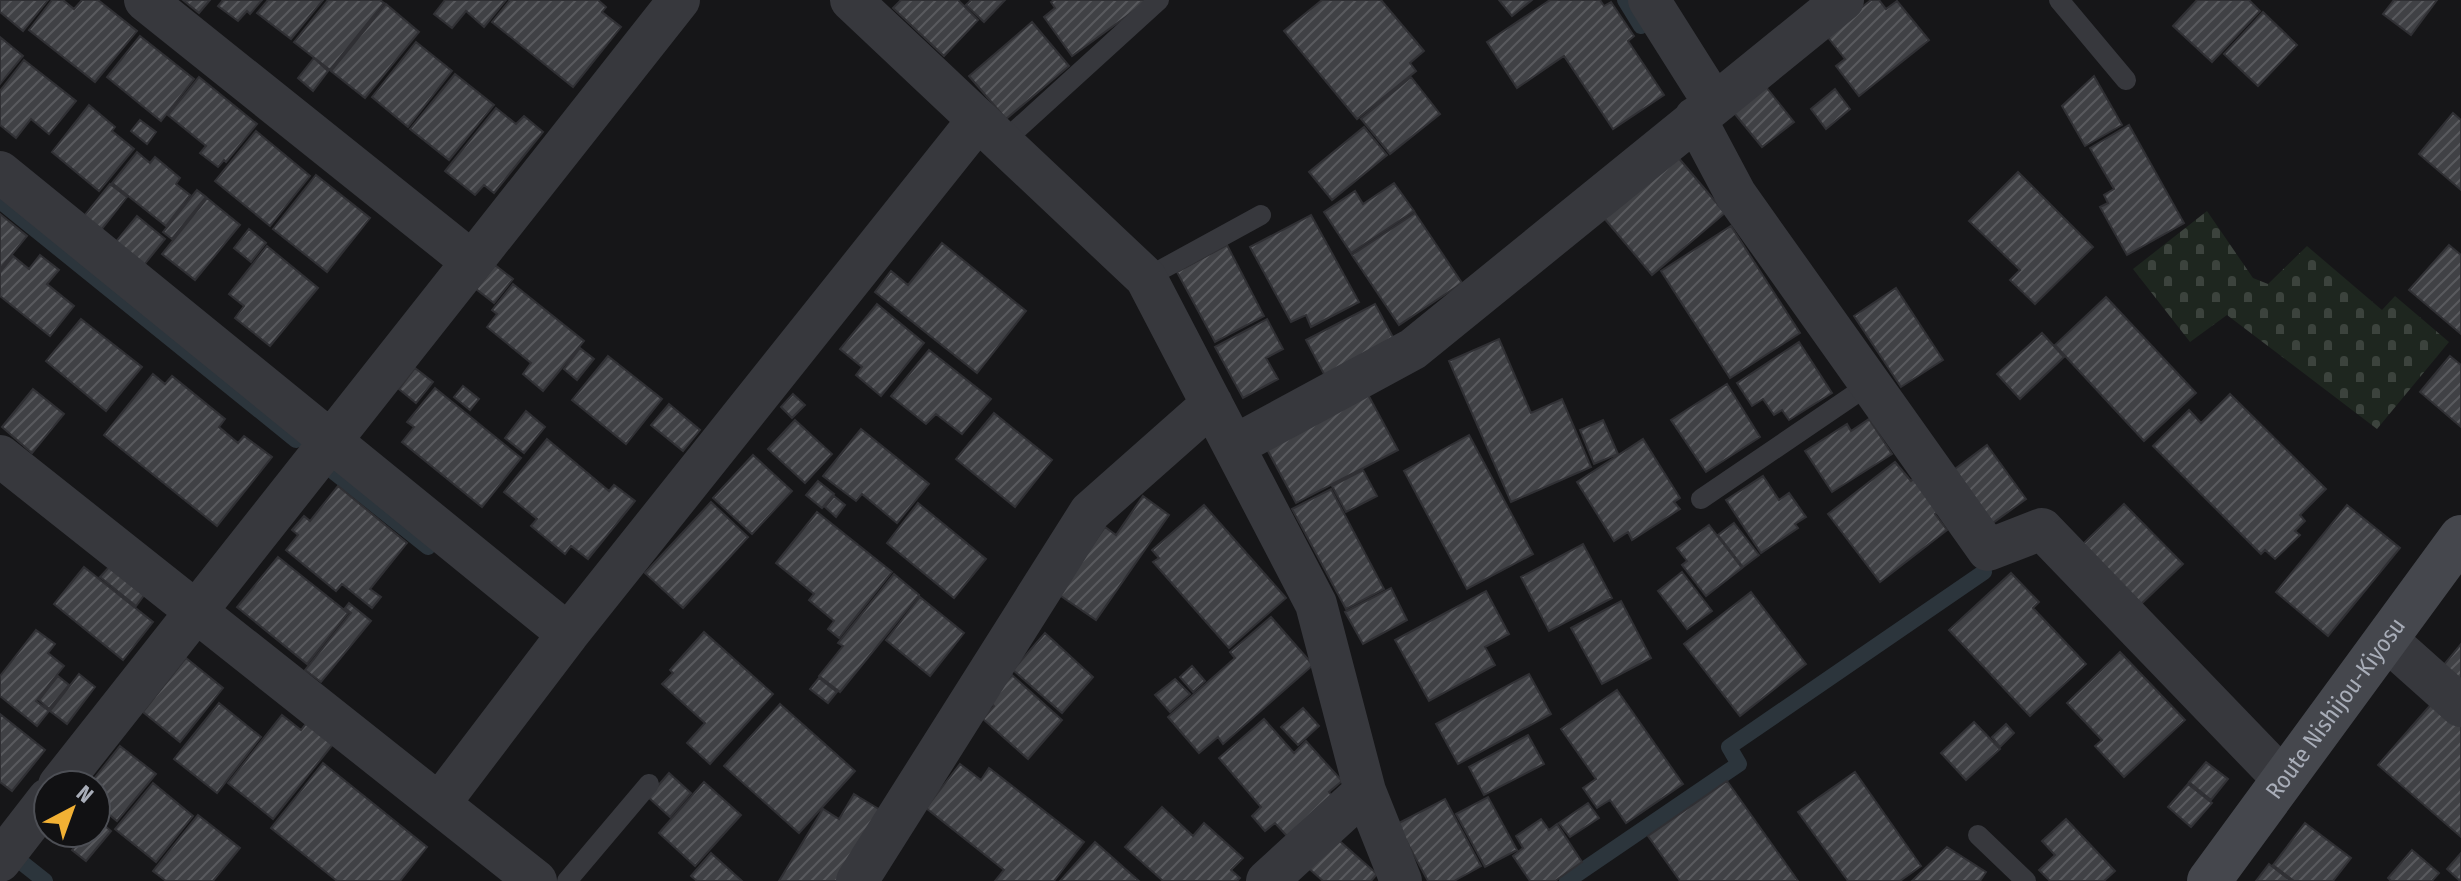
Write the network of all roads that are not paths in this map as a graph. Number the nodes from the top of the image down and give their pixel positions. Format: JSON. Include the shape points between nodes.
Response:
{"nodes":[{"id":1,"x":145,"y":0,"type":"edge"},
{"id":2,"x":851,"y":0,"type":"edge"},
{"id":3,"x":1159,"y":0,"type":"edge"},
{"id":4,"x":1649,"y":0,"type":"edge"},
{"id":5,"x":1843,"y":0,"type":"edge"},
{"id":6,"x":2059,"y":0,"type":"edge"},
{"id":7,"x":658,"y":7,"type":"edge"},
{"id":8,"x":2126,"y":80,"type":"dead end"},
{"id":9,"x":1705,"y":110,"type":"junction"},
{"id":10,"x":991,"y":131,"type":"junction"},
{"id":11,"x":0,"y":172,"type":"edge"},
{"id":12,"x":1261,"y":215,"type":"dead end"},
{"id":13,"x":471,"y":261,"type":"junction"},
{"id":14,"x":1146,"y":278,"type":"junction"},
{"id":15,"x":1870,"y":384,"type":"junction"},
{"id":16,"x":1212,"y":404,"type":"junction"},
{"id":17,"x":331,"y":439,"type":"junction"},
{"id":18,"x":1234,"y":446,"type":"junction"},
{"id":19,"x":0,"y":456,"type":"edge"},
{"id":20,"x":1701,"y":499,"type":"dead end"},
{"id":21,"x":2461,"y":537,"type":"edge"},
{"id":22,"x":195,"y":610,"type":"junction"},
{"id":23,"x":568,"y":634,"type":"junction"},
{"id":24,"x":2387,"y":640,"type":"junction"},
{"id":25,"x":2461,"y":706,"type":"edge"},
{"id":26,"x":71,"y":769,"type":"edge"},
{"id":27,"x":2283,"y":779,"type":"junction"},
{"id":28,"x":649,"y":784,"type":"dead end"},
{"id":29,"x":1365,"y":791,"type":"junction"},
{"id":30,"x":439,"y":804,"type":"junction"},
{"id":31,"x":32,"y":820,"type":"edge"},
{"id":32,"x":1978,"y":835,"type":"dead end"},
{"id":33,"x":0,"y":861,"type":"edge"},
{"id":34,"x":536,"y":881,"type":"edge"},
{"id":35,"x":567,"y":881,"type":"edge"},
{"id":36,"x":857,"y":881,"type":"edge"},
{"id":37,"x":1267,"y":881,"type":"edge"},
{"id":38,"x":1401,"y":881,"type":"edge"},
{"id":39,"x":2026,"y":881,"type":"edge"},
{"id":40,"x":2209,"y":881,"type":"edge"}],
"edges":[{"from":1,"to":13,"type":"street"},
{"from":2,"to":10,"type":"street"},
{"from":3,"to":10,"type":"lane"},
{"from":4,"to":9,"type":"street"},
{"from":5,"to":9,"type":"street"},
{"from":6,"to":8,"type":"lane"},
{"from":7,"to":13,"type":"street"},
{"from":9,"to":15,"type":"street","via":[[1736,195]]},
{"from":9,"to":18,"type":"street","via":[[1413,349]]},
{"from":10,"to":14,"type":"street"},
{"from":10,"to":23,"type":"street"},
{"from":11,"to":17,"type":"street"},
{"from":12,"to":14,"type":"lane"},
{"from":13,"to":17,"type":"street"},
{"from":14,"to":16,"type":"street"},
{"from":15,"to":20,"type":"lane"},
{"from":15,"to":27,"type":"street","via":[[1988,550],[2042,529]]},
{"from":16,"to":18,"type":"street"},
{"from":16,"to":36,"type":"street","via":[[1090,512]]},
{"from":17,"to":22,"type":"street"},
{"from":17,"to":23,"type":"street"},
{"from":18,"to":29,"type":"street","via":[[1316,604]]},
{"from":19,"to":22,"type":"street"},
{"from":21,"to":24,"type":"main road","name":"Route Nishijou-Kiyosu"},
{"from":22,"to":26,"type":"street"},
{"from":22,"to":30,"type":"street"},
{"from":23,"to":30,"type":"street"},
{"from":24,"to":25,"type":"street"},
{"from":24,"to":27,"type":"main road","name":"Route Nishijou-Kiyosu"},
{"from":27,"to":40,"type":"main road","name":"Route Nishijou-Kiyosu"},
{"from":28,"to":35,"type":"lane"},
{"from":29,"to":37,"type":"street"},
{"from":29,"to":38,"type":"street"},
{"from":30,"to":34,"type":"street"},
{"from":31,"to":33,"type":"street"},
{"from":32,"to":39,"type":"lane"}]}
